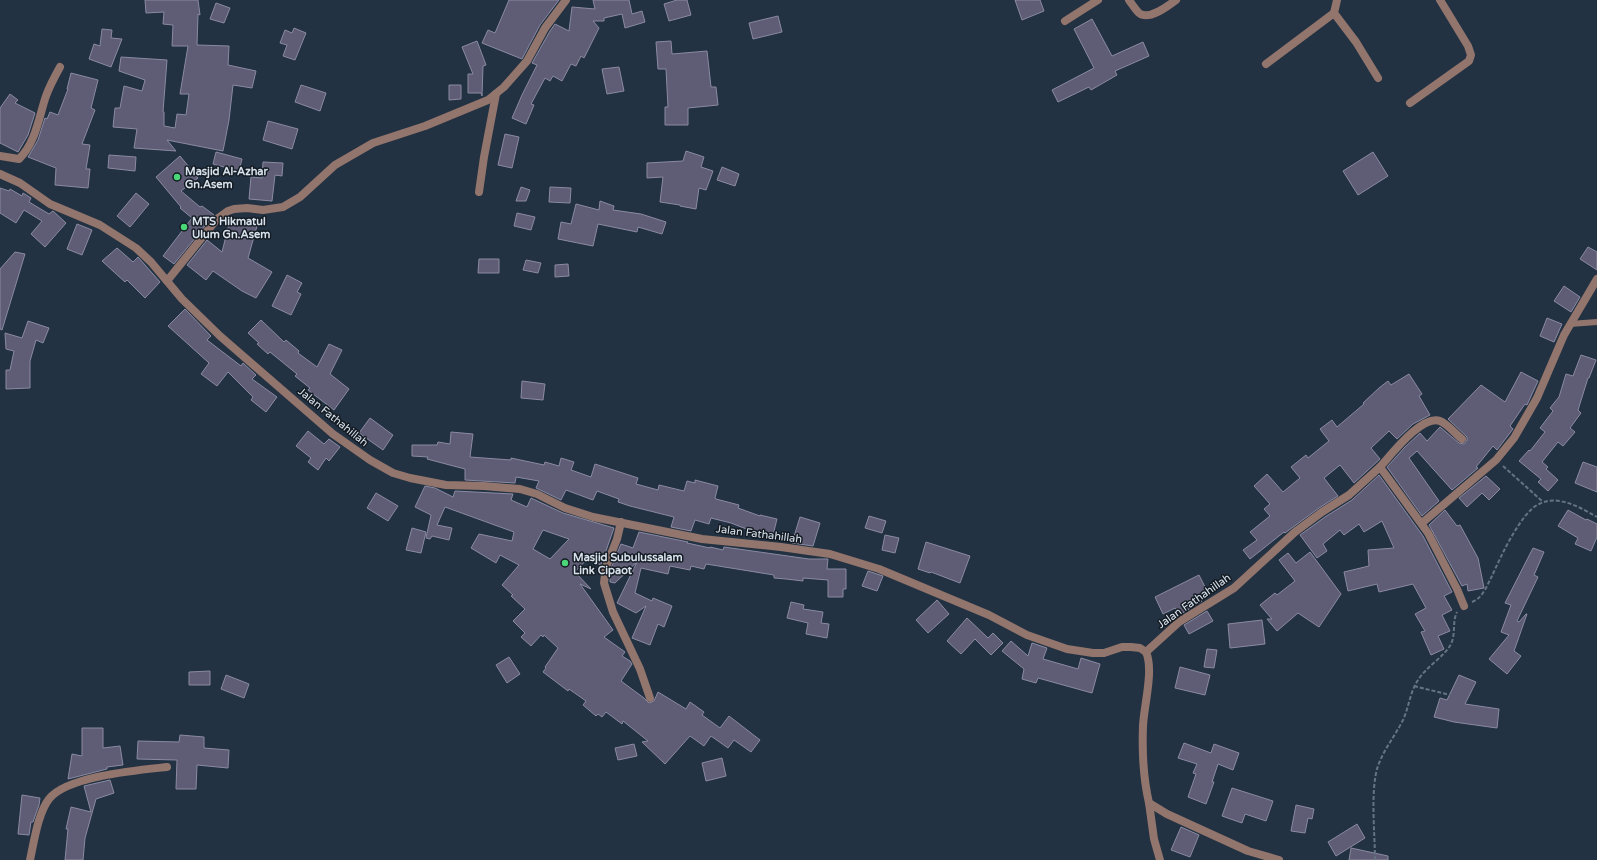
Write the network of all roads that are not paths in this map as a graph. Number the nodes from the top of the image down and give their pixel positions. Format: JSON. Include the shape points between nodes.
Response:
{"nodes":[{"id":1,"x":566,"y":0,"type":"edge"},
{"id":2,"x":1098,"y":0,"type":"edge"},
{"id":3,"x":1129,"y":0,"type":"edge"},
{"id":4,"x":1176,"y":0,"type":"edge"},
{"id":5,"x":1337,"y":0,"type":"edge"},
{"id":6,"x":1440,"y":0,"type":"edge"},
{"id":7,"x":1334,"y":13,"type":"junction"},
{"id":8,"x":1065,"y":21,"type":"dead end"},
{"id":9,"x":1266,"y":64,"type":"dead end"},
{"id":10,"x":60,"y":67,"type":"dead end"},
{"id":11,"x":1378,"y":78,"type":"dead end"},
{"id":12,"x":496,"y":94,"type":"junction"},
{"id":13,"x":1410,"y":103,"type":"dead end"},
{"id":14,"x":0,"y":156,"type":"edge"},
{"id":15,"x":0,"y":174,"type":"edge"},
{"id":16,"x":479,"y":192,"type":"dead end"},
{"id":17,"x":1597,"y":279,"type":"edge"},
{"id":18,"x":167,"y":281,"type":"junction"},
{"id":19,"x":1597,"y":322,"type":"edge"},
{"id":20,"x":1570,"y":324,"type":"junction"},
{"id":21,"x":1462,"y":440,"type":"dead end"},
{"id":22,"x":1380,"y":467,"type":"junction"},
{"id":23,"x":621,"y":522,"type":"junction"},
{"id":24,"x":1422,"y":523,"type":"junction"},
{"id":25,"x":1464,"y":606,"type":"road end"},
{"id":26,"x":1146,"y":652,"type":"junction"},
{"id":27,"x":650,"y":698,"type":"dead end"},
{"id":28,"x":167,"y":767,"type":"dead end"},
{"id":29,"x":1149,"y":803,"type":"junction"},
{"id":30,"x":30,"y":860,"type":"edge"},
{"id":31,"x":1160,"y":860,"type":"edge"},
{"id":32,"x":1279,"y":860,"type":"edge"}],
"edges":[{"from":1,"to":12,"type":"street","via":[[545,28],[527,61]]},
{"from":2,"to":8,"type":"street"},
{"from":3,"to":4,"type":"street","via":[[1140,13],[1147,16]]},
{"from":5,"to":7,"type":"street"},
{"from":6,"to":13,"type":"street","via":[[1471,55],[1469,61]]},
{"from":7,"to":9,"type":"street"},
{"from":7,"to":11,"type":"street"},
{"from":10,"to":14,"type":"street","via":[[47,94],[33,138],[24,154],[19,159]]},
{"from":12,"to":16,"type":"street"},
{"from":12,"to":18,"type":"street","via":[[488,100],[425,126],[373,143],[335,165],[300,197],[283,207],[228,211],[217,219]]},
{"from":15,"to":18,"type":"street","name":"Jalan Fathahillah","via":[[20,183],[50,204],[100,225],[136,248],[152,262]]},
{"from":17,"to":20,"type":"street"},
{"from":18,"to":23,"type":"street","name":"Jalan Fathahillah","via":[[220,336],[318,421],[351,448],[393,473],[434,484],[520,489],[579,513]]},
{"from":19,"to":20,"type":"lane"},
{"from":20,"to":24,"type":"street","via":[[1538,398],[1514,438],[1496,460]]},
{"from":21,"to":22,"type":"street","name":"Jalan Fathahillah","via":[[1441,421],[1429,421],[1406,438]]},
{"from":22,"to":24,"type":"street"},
{"from":22,"to":26,"type":"street","name":"Jalan Fathahillah","via":[[1349,495],[1295,532],[1234,588],[1179,622]]},
{"from":23,"to":26,"type":"street","name":"Jalan Fathahillah","via":[[702,538],[830,554],[878,569],[976,610],[1027,635],[1067,649],[1104,653],[1131,647]]},
{"from":23,"to":27,"type":"street","via":[[606,567],[604,584],[613,612],[640,669]]},
{"from":24,"to":25,"type":"street","via":[[1437,548]]},
{"from":26,"to":29,"type":"street","via":[[1150,668],[1143,746]]},
{"from":28,"to":30,"type":"street","via":[[100,776],[56,792],[42,813]]},
{"from":29,"to":31,"type":"street"},
{"from":29,"to":32,"type":"street","via":[[1167,814],[1248,850]]}]}
